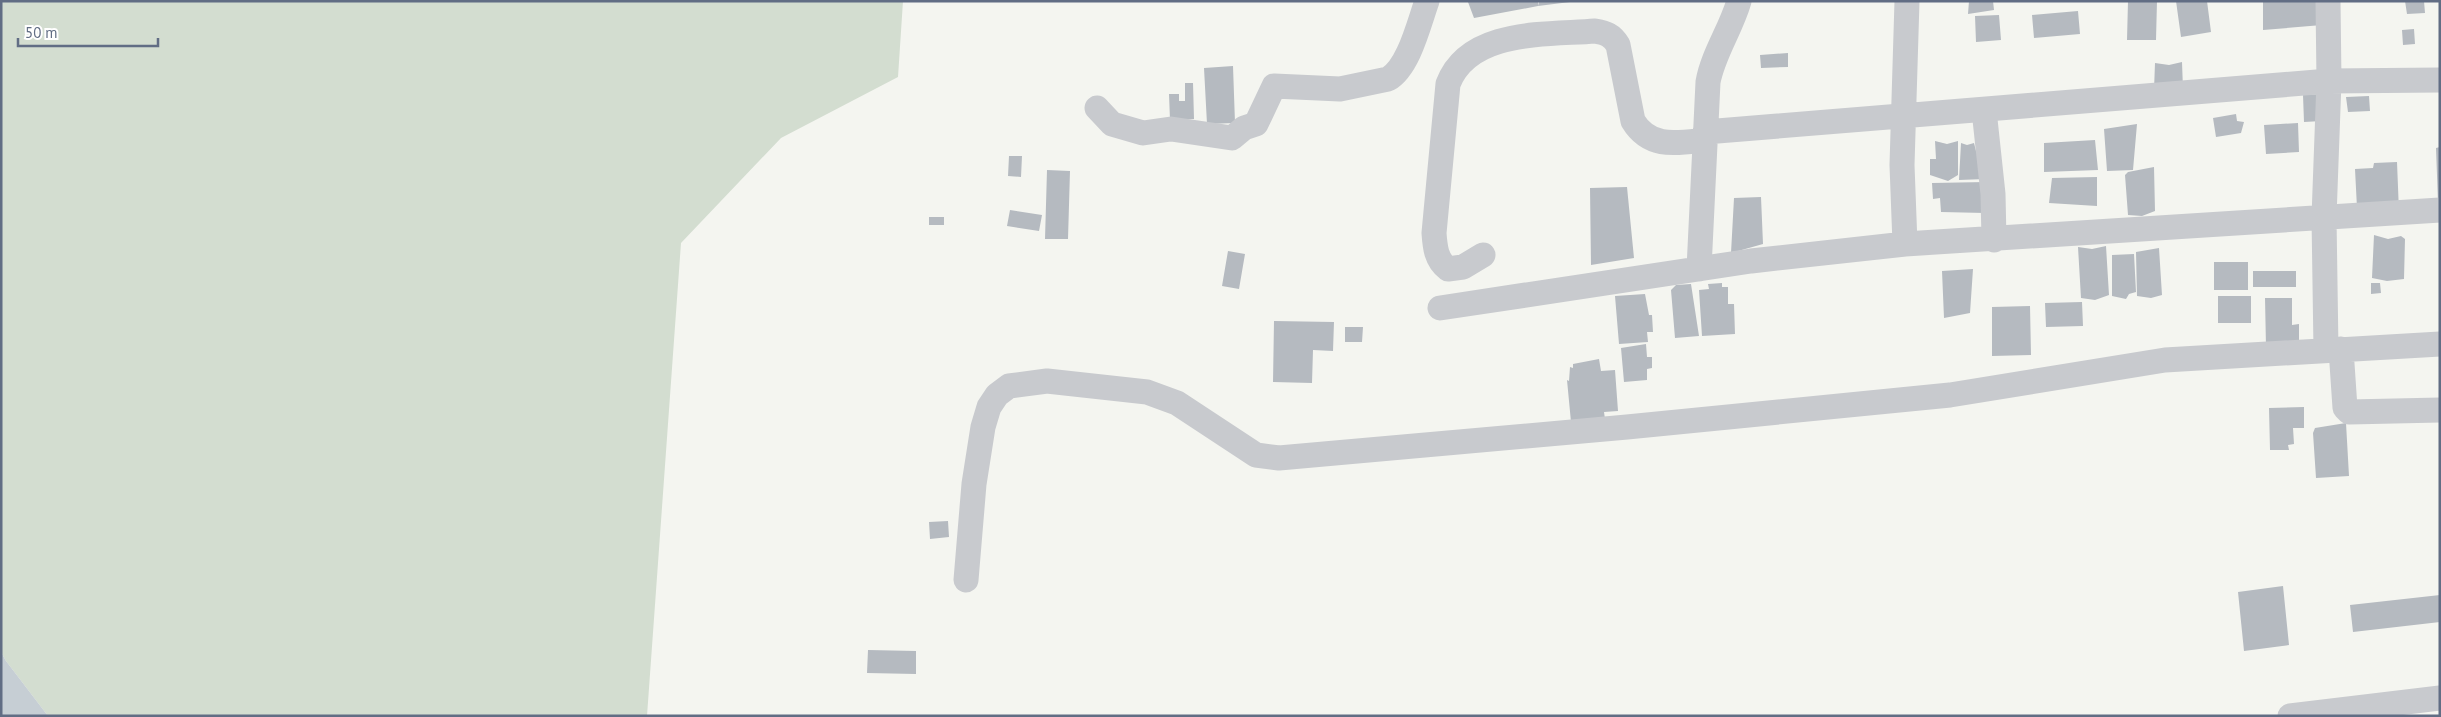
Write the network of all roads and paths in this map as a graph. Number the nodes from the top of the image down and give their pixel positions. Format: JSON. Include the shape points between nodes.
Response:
{"nodes":[{"id":1,"x":1427,"y":1,"type":"edge"},
{"id":2,"x":1739,"y":1,"type":"edge"},
{"id":3,"x":1908,"y":1,"type":"edge"},
{"id":4,"x":2328,"y":1,"type":"edge"},
{"id":5,"x":2440,"y":80,"type":"edge"},
{"id":6,"x":2329,"y":81,"type":"junction"},
{"id":7,"x":1097,"y":108,"type":"dead end"},
{"id":8,"x":1984,"y":110,"type":"junction"},
{"id":9,"x":1905,"y":116,"type":"junction"},
{"id":10,"x":1705,"y":136,"type":"junction"},
{"id":11,"x":2440,"y":210,"type":"edge"},
{"id":12,"x":2324,"y":216,"type":"junction"},
{"id":13,"x":1994,"y":240,"type":"junction"},
{"id":14,"x":1905,"y":244,"type":"junction"},
{"id":15,"x":1482,"y":255,"type":"dead end"},
{"id":16,"x":1699,"y":269,"type":"junction"},
{"id":17,"x":1440,"y":308,"type":"dead end"},
{"id":18,"x":2440,"y":344,"type":"edge"},
{"id":19,"x":2333,"y":350,"type":"junction"},
{"id":20,"x":2440,"y":410,"type":"edge"},
{"id":21,"x":966,"y":580,"type":"dead end"},
{"id":22,"x":2440,"y":698,"type":"edge"},
{"id":23,"x":2440,"y":715,"type":"edge"},
{"id":24,"x":2290,"y":716,"type":"edge"},
{"id":25,"x":2433,"y":716,"type":"edge"}],
"edges":[{"from":1,"to":7,"type":"street","via":[[1408,52],[1394,76],[1340,89],[1274,86],[1256,124],[1244,128],[1232,138],[1171,129],[1143,134],[1112,124]]},
{"from":2,"to":10,"type":"street","via":[[1710,69]]},
{"from":3,"to":9,"type":"street"},
{"from":4,"to":6,"type":"street"},
{"from":5,"to":6,"type":"street"},
{"from":6,"to":8,"type":"street"},
{"from":6,"to":12,"type":"street"},
{"from":8,"to":9,"type":"street"},
{"from":8,"to":13,"type":"street","via":[[1993,194]]},
{"from":9,"to":10,"type":"street"},
{"from":9,"to":14,"type":"street","via":[[1902,165]]},
{"from":10,"to":15,"type":"street","via":[[1668,143],[1649,138],[1639,130],[1633,121],[1614,37],[1595,31],[1498,41],[1480,48],[1460,62],[1448,84],[1434,233],[1435,249],[1448,269],[1463,266]]},
{"from":10,"to":16,"type":"street"},
{"from":11,"to":12,"type":"street"},
{"from":12,"to":13,"type":"street"},
{"from":12,"to":19,"type":"street"},
{"from":13,"to":14,"type":"street"},
{"from":14,"to":16,"type":"street"},
{"from":16,"to":17,"type":"street"},
{"from":18,"to":19,"type":"street"},
{"from":19,"to":20,"type":"street","via":[[2345,408],[2349,412]]},
{"from":19,"to":21,"type":"street","via":[[2165,360],[1950,395],[1279,458],[1256,455],[1177,403],[1148,392],[1047,381],[1028,382],[1010,386],[997,395],[982,427]]},
{"from":22,"to":24,"type":"street"},
{"from":23,"to":25,"type":"street"}]}
